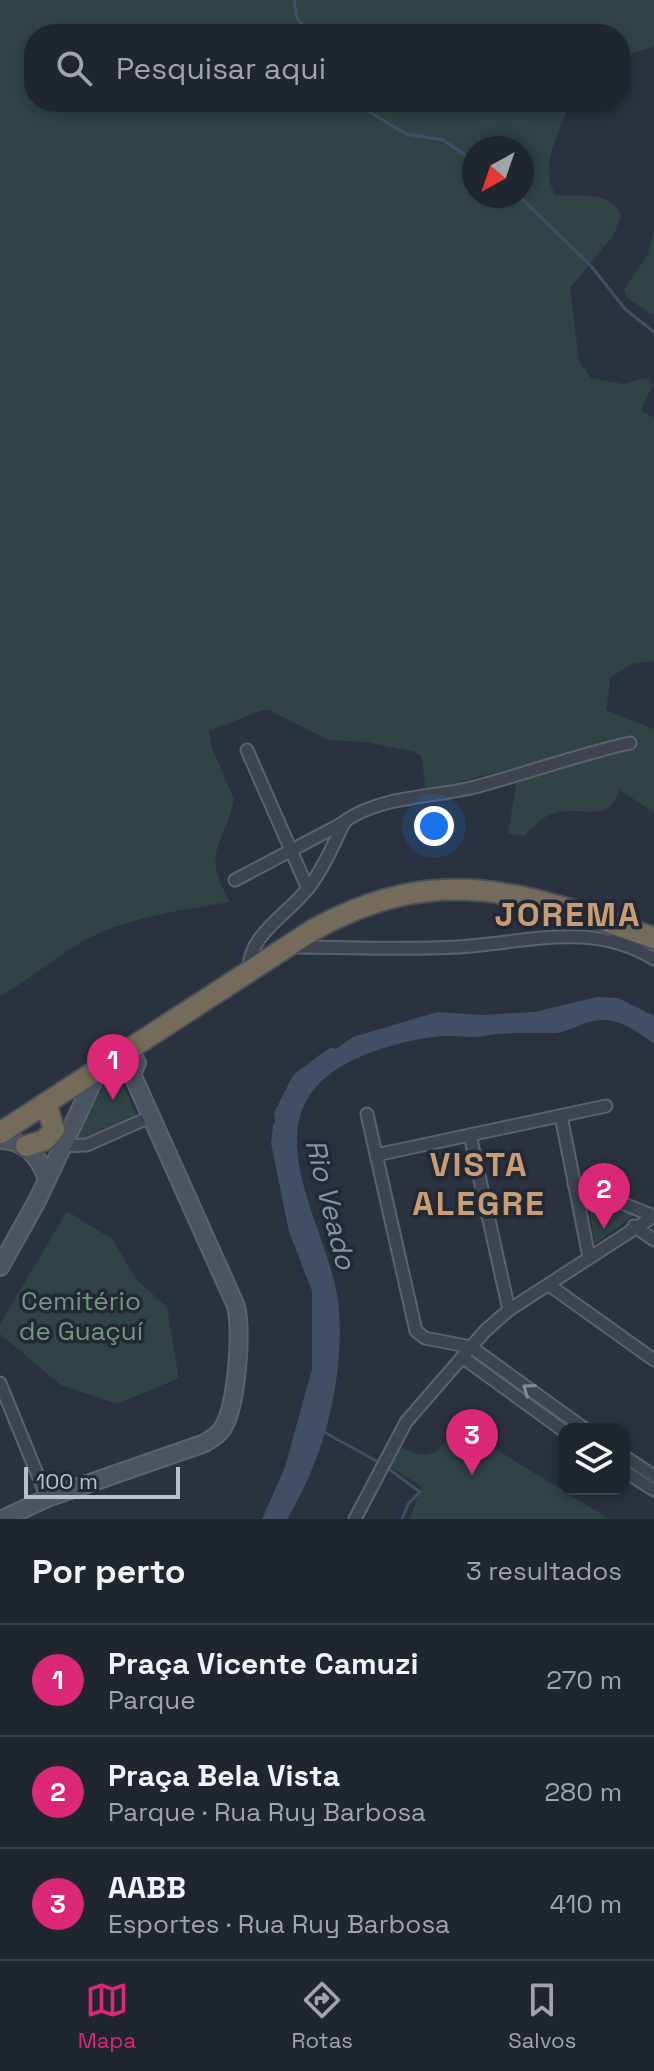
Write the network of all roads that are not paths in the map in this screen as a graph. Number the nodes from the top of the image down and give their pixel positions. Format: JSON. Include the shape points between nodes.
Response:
{"nodes":[{"id":1,"x":630,"y":743,"type":"dead end"},
{"id":2,"x":247,"y":750,"type":"dead end"},
{"id":3,"x":345,"y":821,"type":"junction"},
{"id":4,"x":292,"y":848,"type":"junction"},
{"id":5,"x":235,"y":880,"type":"dead end"},
{"id":6,"x":308,"y":889,"type":"junction"},
{"id":7,"x":654,"y":938,"type":"edge"},
{"id":8,"x":289,"y":947,"type":"junction"},
{"id":9,"x":654,"y":959,"type":"edge"},
{"id":10,"x":249,"y":971,"type":"junction"},
{"id":11,"x":130,"y":1048,"type":"junction"},
{"id":12,"x":104,"y":1066,"type":"junction"},
{"id":13,"x":132,"y":1074,"type":"junction"},
{"id":14,"x":46,"y":1104,"type":"junction"},
{"id":15,"x":606,"y":1106,"type":"dead end"},
{"id":16,"x":367,"y":1114,"type":"dead end"},
{"id":17,"x":561,"y":1116,"type":"junction"},
{"id":18,"x":150,"y":1117,"type":"junction"},
{"id":19,"x":0,"y":1133,"type":"edge"},
{"id":20,"x":470,"y":1135,"type":"junction"},
{"id":21,"x":0,"y":1140,"type":"edge"},
{"id":22,"x":26,"y":1146,"type":"junction"},
{"id":23,"x":63,"y":1146,"type":"junction"},
{"id":24,"x":376,"y":1155,"type":"junction"},
{"id":25,"x":47,"y":1179,"type":"junction"},
{"id":26,"x":574,"y":1184,"type":"junction"},
{"id":27,"x":654,"y":1216,"type":"edge"},
{"id":28,"x":634,"y":1226,"type":"junction"},
{"id":29,"x":654,"y":1240,"type":"edge"},
{"id":30,"x":589,"y":1257,"type":"junction"},
{"id":31,"x":0,"y":1267,"type":"edge"},
{"id":32,"x":549,"y":1285,"type":"junction"},
{"id":33,"x":509,"y":1310,"type":"junction"},
{"id":34,"x":471,"y":1347,"type":"junction"},
{"id":35,"x":462,"y":1357,"type":"junction"},
{"id":36,"x":654,"y":1360,"type":"edge"},
{"id":37,"x":0,"y":1383,"type":"edge"},
{"id":38,"x":577,"y":1423,"type":"edge"},
{"id":39,"x":558,"y":1427,"type":"edge"},
{"id":40,"x":630,"y":1460,"type":"edge"},
{"id":41,"x":630,"y":1475,"type":"edge"},
{"id":42,"x":654,"y":1476,"type":"edge"},
{"id":43,"x":654,"y":1490,"type":"edge"},
{"id":44,"x":47,"y":1498,"type":"junction"},
{"id":45,"x":9,"y":1517,"type":"edge"},
{"id":46,"x":355,"y":1519,"type":"edge"}],
"edges":[{"from":1,"to":3,"type":"street","via":[[474,787],[380,804]]},
{"from":2,"to":4,"type":"street"},
{"from":3,"to":4,"type":"street"},
{"from":3,"to":6,"type":"street"},
{"from":4,"to":5,"type":"street"},
{"from":4,"to":6,"type":"street"},
{"from":6,"to":10,"type":"street","via":[[257,941]]},
{"from":7,"to":8,"type":"highway","via":[[541,902],[451,888],[423,889],[363,905]]},
{"from":8,"to":9,"type":"street","via":[[457,947],[584,935],[632,947]]},
{"from":8,"to":10,"type":"highway"},
{"from":10,"to":11,"type":"highway"},
{"from":11,"to":12,"type":"highway"},
{"from":11,"to":13,"type":"street","via":[[137,1063]]},
{"from":12,"to":13,"type":"street"},
{"from":12,"to":14,"type":"highway"},
{"from":12,"to":23,"type":"street"},
{"from":13,"to":18,"type":"street"},
{"from":14,"to":19,"type":"highway"},
{"from":14,"to":22,"type":"highway","via":[[54,1129],[45,1140]]},
{"from":15,"to":17,"type":"street"},
{"from":16,"to":24,"type":"street"},
{"from":17,"to":20,"type":"street"},
{"from":17,"to":26,"type":"street"},
{"from":18,"to":23,"type":"street","via":[[87,1145]]},
{"from":18,"to":44,"type":"street","via":[[236,1306],[239,1335],[229,1414],[223,1428],[205,1443]]},
{"from":20,"to":24,"type":"street"},
{"from":20,"to":33,"type":"street"},
{"from":21,"to":22,"type":"street"},
{"from":22,"to":25,"type":"street"},
{"from":23,"to":25,"type":"street"},
{"from":24,"to":34,"type":"street","via":[[416,1331],[425,1338]]},
{"from":25,"to":31,"type":"street"},
{"from":26,"to":27,"type":"street"},
{"from":26,"to":30,"type":"street"},
{"from":27,"to":28,"type":"street"},
{"from":28,"to":29,"type":"street"},
{"from":28,"to":30,"type":"street"},
{"from":30,"to":32,"type":"street"},
{"from":32,"to":33,"type":"street"},
{"from":32,"to":36,"type":"street"},
{"from":33,"to":34,"type":"street"},
{"from":34,"to":35,"type":"street"},
{"from":38,"to":34,"type":"street","one_way":true},
{"from":35,"to":39,"type":"street"},
{"from":35,"to":46,"type":"street","via":[[420,1403]]},
{"from":37,"to":44,"type":"street"},
{"from":40,"to":42,"type":"street"},
{"from":41,"to":43,"type":"street"},
{"from":44,"to":45,"type":"street"}]}
